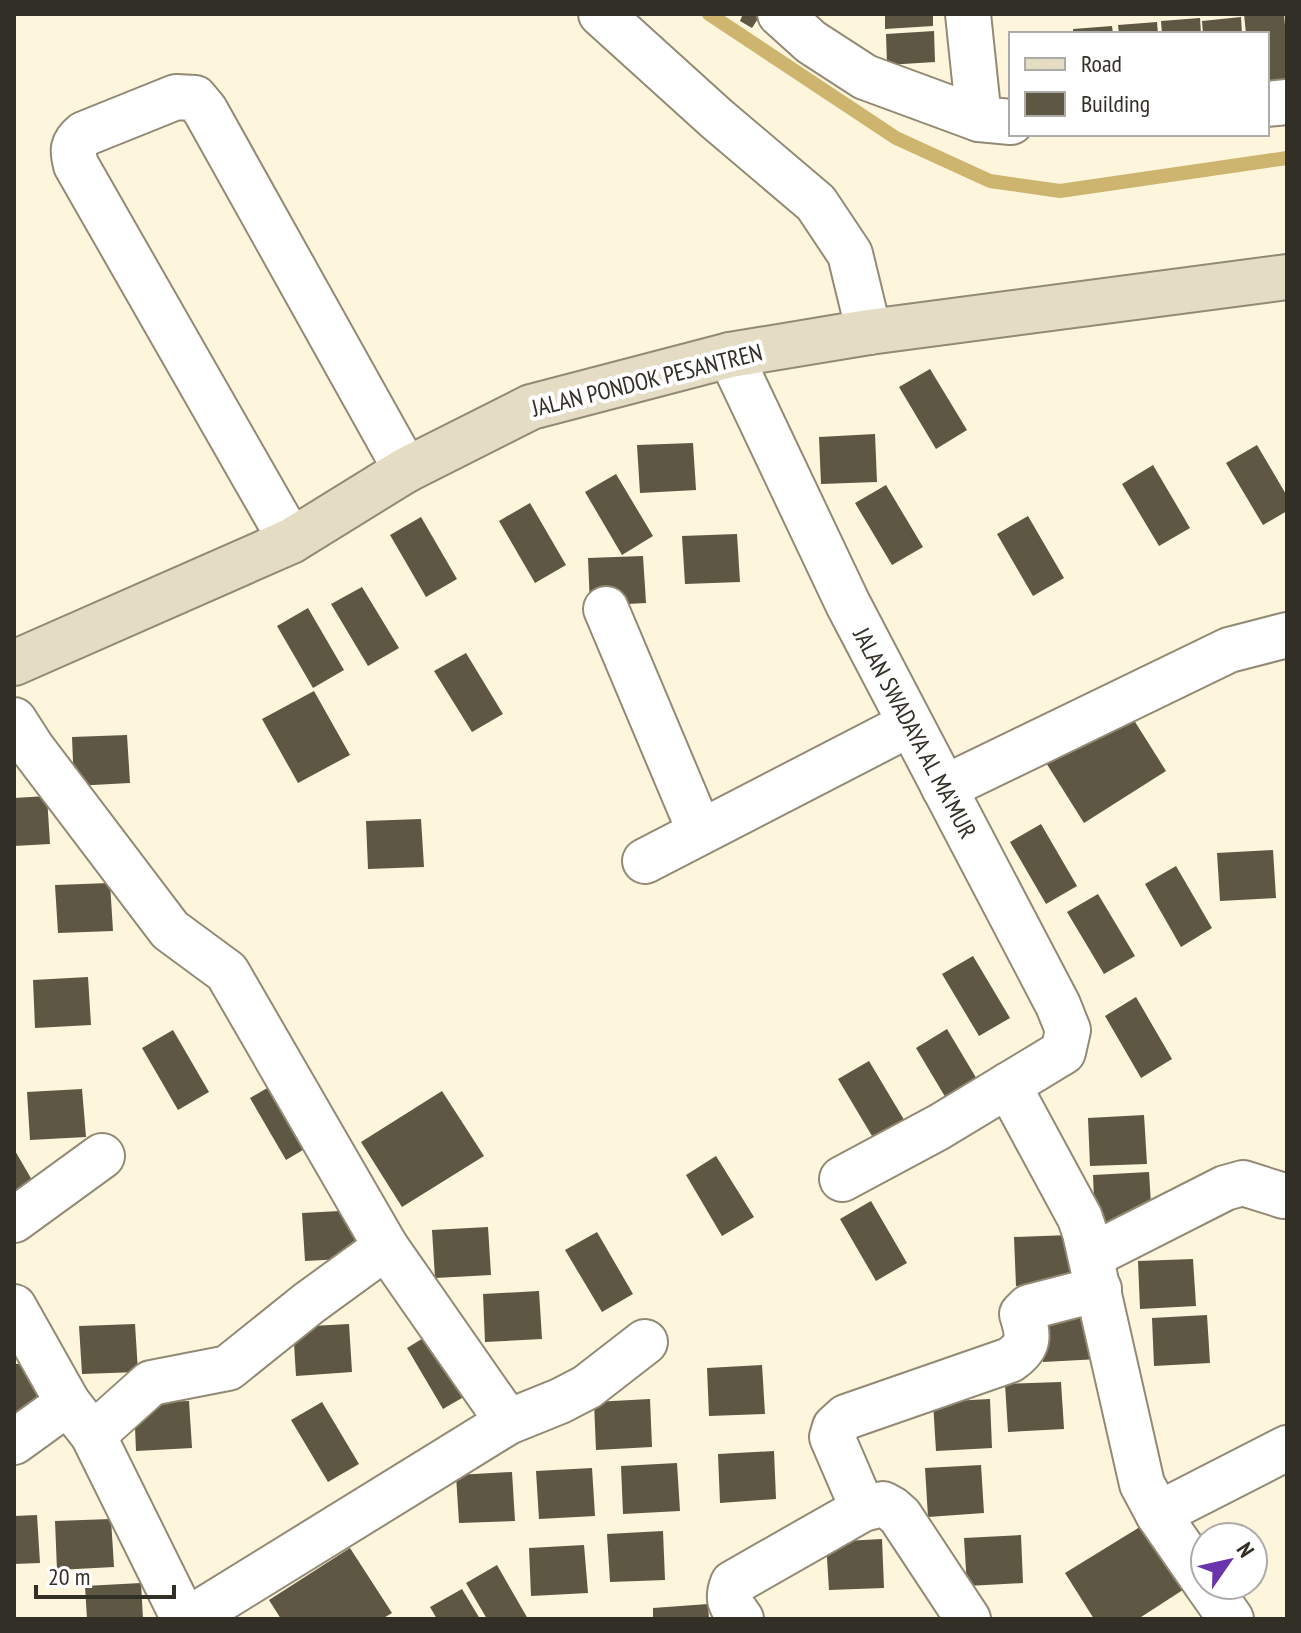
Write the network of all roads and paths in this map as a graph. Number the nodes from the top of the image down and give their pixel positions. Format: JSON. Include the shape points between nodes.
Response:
{"nodes":[{"id":1,"x":601,"y":14,"type":"edge"},
{"id":2,"x":780,"y":14,"type":"edge"},
{"id":3,"x":968,"y":14,"type":"edge"},
{"id":4,"x":995,"y":120,"type":"edge"},
{"id":5,"x":1287,"y":277,"type":"edge"},
{"id":6,"x":869,"y":332,"type":"junction"},
{"id":7,"x":730,"y":355,"type":"junction"},
{"id":8,"x":406,"y":470,"type":"junction"},
{"id":9,"x":291,"y":541,"type":"junction"},
{"id":10,"x":606,"y":609,"type":"dead end"},
{"id":11,"x":1287,"y":635,"type":"edge"},
{"id":12,"x":14,"y":663,"type":"edge"},
{"id":13,"x":14,"y":720,"type":"edge"},
{"id":14,"x":910,"y":724,"type":"junction"},
{"id":15,"x":944,"y":788,"type":"junction"},
{"id":16,"x":700,"y":832,"type":"junction"},
{"id":17,"x":645,"y":861,"type":"dead end"},
{"id":18,"x":1008,"y":1085,"type":"junction"},
{"id":19,"x":102,"y":1156,"type":"dead end"},
{"id":20,"x":842,"y":1179,"type":"dead end"},
{"id":21,"x":1287,"y":1195,"type":"edge"},
{"id":22,"x":14,"y":1220,"type":"edge"},
{"id":23,"x":386,"y":1247,"type":"junction"},
{"id":24,"x":1095,"y":1272,"type":"junction"},
{"id":25,"x":14,"y":1307,"type":"edge"},
{"id":26,"x":645,"y":1342,"type":"dead end"},
{"id":27,"x":80,"y":1419,"type":"junction"},
{"id":28,"x":508,"y":1422,"type":"junction"},
{"id":29,"x":14,"y":1442,"type":"edge"},
{"id":30,"x":1287,"y":1448,"type":"edge"},
{"id":31,"x":863,"y":1509,"type":"junction"},
{"id":32,"x":1158,"y":1514,"type":"junction"},
{"id":33,"x":1189,"y":1559,"type":"edge"},
{"id":34,"x":1218,"y":1601,"type":"edge"},
{"id":35,"x":186,"y":1619,"type":"edge"},
{"id":36,"x":741,"y":1619,"type":"edge"},
{"id":37,"x":968,"y":1619,"type":"edge"},
{"id":38,"x":1231,"y":1619,"type":"edge"}],
"edges":[{"from":1,"to":6,"type":"street","via":[[816,203],[850,254]]},
{"from":2,"to":4,"type":"street","via":[[811,42],[865,77]]},
{"from":3,"to":4,"type":"street"},
{"from":5,"to":6,"type":"street","name":"JALAN PONDOK PESANTREN"},
{"from":6,"to":7,"type":"street","name":"JALAN PONDOK PESANTREN"},
{"from":7,"to":8,"type":"street","name":"JALAN PONDOK PESANTREN","via":[[531,407]]},
{"from":7,"to":14,"type":"street","name":"JALAN SWADAYA AL MA'MUR"},
{"from":8,"to":9,"type":"street","name":"JALAN PONDOK PESANTREN"},
{"from":8,"to":9,"type":"street","via":[[195,98],[176,97],[84,134],[72,151],[76,165]]},
{"from":9,"to":12,"type":"street","name":"JALAN PONDOK PESANTREN"},
{"from":10,"to":16,"type":"street"},
{"from":11,"to":15,"type":"street","via":[[1229,650]]},
{"from":13,"to":23,"type":"street","via":[[170,930],[227,972]]},
{"from":14,"to":15,"type":"street","name":"JALAN SWADAYA AL MA'MUR"},
{"from":14,"to":16,"type":"street"},
{"from":15,"to":18,"type":"street","name":"JALAN SWADAYA AL MA'MUR","via":[[1068,1030],[1063,1052]]},
{"from":16,"to":17,"type":"street"},
{"from":18,"to":20,"type":"street","name":"JALAN SWADAYA AL MA'MUR"},
{"from":18,"to":24,"type":"street","via":[[1080,1218]]},
{"from":19,"to":22,"type":"street"},
{"from":21,"to":24,"type":"street","via":[[1243,1183],[1225,1188]]},
{"from":23,"to":27,"type":"street","via":[[228,1368],[151,1383]]},
{"from":23,"to":28,"type":"street"},
{"from":24,"to":31,"type":"street","via":[[1022,1314],[1027,1345],[1010,1360],[846,1417],[835,1427],[832,1437]]},
{"from":24,"to":32,"type":"street","via":[[1142,1484]]},
{"from":25,"to":27,"type":"street"},
{"from":26,"to":28,"type":"street","via":[[587,1387]]},
{"from":27,"to":29,"type":"street"},
{"from":27,"to":35,"type":"street"},
{"from":28,"to":35,"type":"street"},
{"from":30,"to":32,"type":"street"},
{"from":31,"to":36,"type":"street","via":[[733,1583],[729,1593]]},
{"from":31,"to":37,"type":"street","via":[[883,1504],[900,1516]]},
{"from":32,"to":33,"type":"street"},
{"from":34,"to":38,"type":"street"}]}
